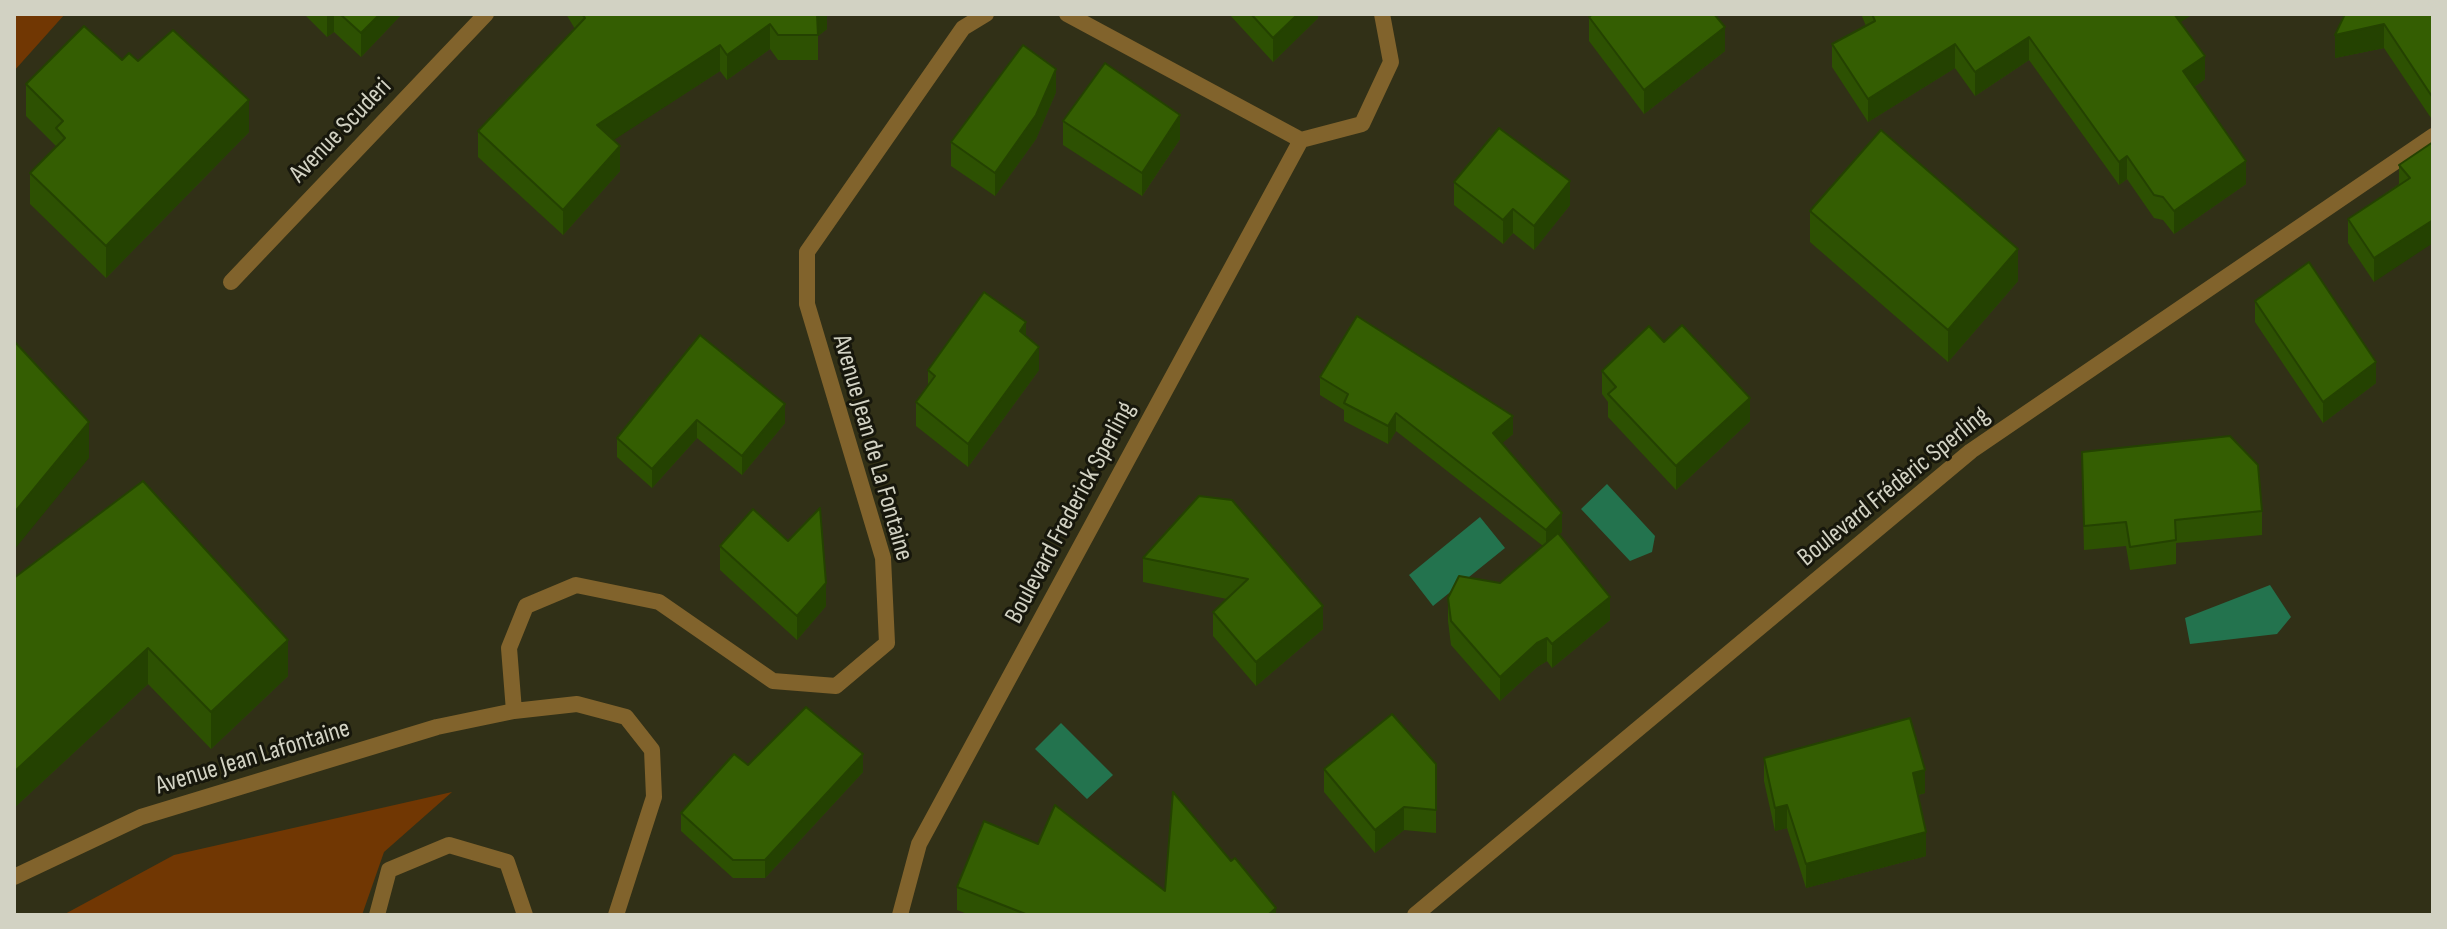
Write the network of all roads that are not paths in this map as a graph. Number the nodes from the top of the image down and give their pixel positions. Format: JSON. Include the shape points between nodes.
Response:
{"nodes":[{"id":1,"x":486,"y":14,"type":"edge"},
{"id":2,"x":986,"y":14,"type":"edge"},
{"id":3,"x":1067,"y":14,"type":"edge"},
{"id":4,"x":1382,"y":14,"type":"edge"},
{"id":5,"x":2433,"y":136,"type":"edge"},
{"id":6,"x":1301,"y":140,"type":"junction"},
{"id":7,"x":231,"y":282,"type":"dead end"},
{"id":8,"x":514,"y":711,"type":"junction"},
{"id":9,"x":14,"y":877,"type":"edge"},
{"id":10,"x":377,"y":915,"type":"edge"},
{"id":11,"x":525,"y":915,"type":"edge"},
{"id":12,"x":616,"y":915,"type":"edge"},
{"id":13,"x":900,"y":915,"type":"edge"},
{"id":14,"x":1415,"y":915,"type":"edge"}],
"edges":[{"from":1,"to":7,"type":"street","name":"Avenue Scuderi"},
{"from":2,"to":8,"type":"street","name":"Avenue Jean de La Fontaine","via":[[963,28],[807,252],[807,304],[883,558],[887,643],[836,686],[773,681],[659,602],[576,585],[526,606],[509,648]]},
{"from":3,"to":6,"type":"street"},
{"from":4,"to":6,"type":"street","via":[[1391,62],[1362,124]]},
{"from":5,"to":14,"type":"street","name":"Boulevard Frédèric Sperling","via":[[1971,451]]},
{"from":6,"to":13,"type":"street","name":"Boulevard Frederick Sperling","via":[[919,844]]},
{"from":8,"to":9,"type":"street","name":"Avenue Jean Lafontaine","via":[[437,727],[141,817]]},
{"from":8,"to":12,"type":"street","via":[[577,704],[626,717],[652,750],[654,797]]},
{"from":10,"to":11,"type":"street","via":[[389,870],[449,845],[507,862]]}]}
